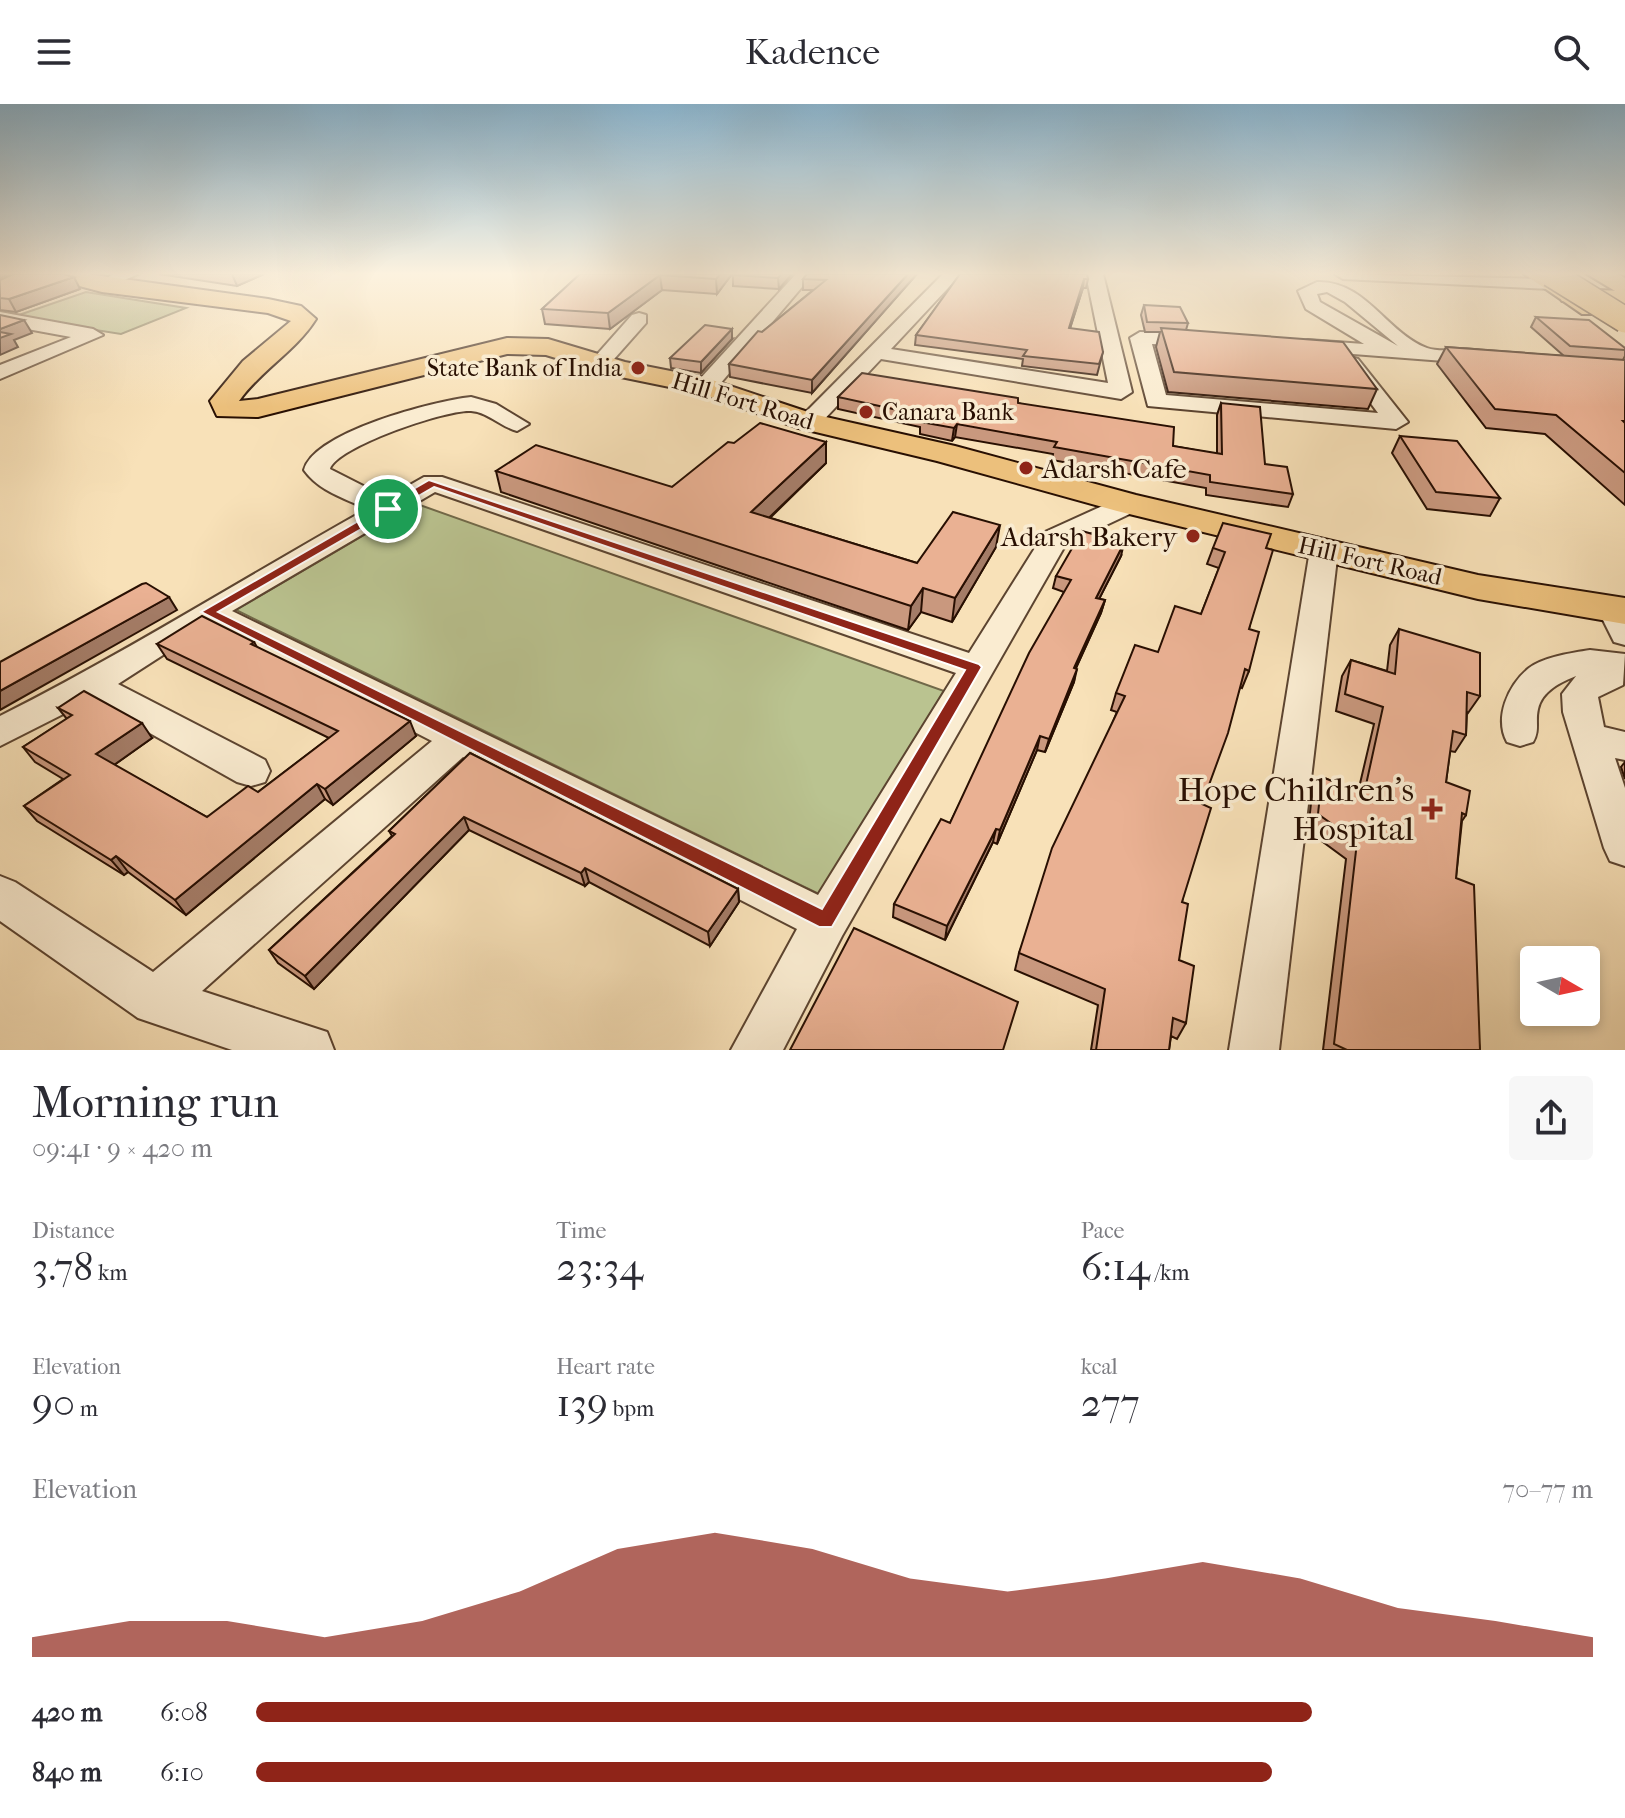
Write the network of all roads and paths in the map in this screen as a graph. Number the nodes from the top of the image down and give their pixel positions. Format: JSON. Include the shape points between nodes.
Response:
{"nodes":[{"id":1,"x":0,"y":318,"type":"edge"},
{"id":2,"x":303,"y":318,"type":"edge"},
{"id":3,"x":766,"y":318,"type":"edge"},
{"id":4,"x":912,"y":318,"type":"edge"},
{"id":5,"x":1104,"y":318,"type":"edge"},
{"id":6,"x":1335,"y":318,"type":"edge"},
{"id":7,"x":1374,"y":318,"type":"edge"},
{"id":8,"x":639,"y":319,"type":"dead end"},
{"id":9,"x":1216,"y":341,"type":"edge"},
{"id":10,"x":1293,"y":345,"type":"edge"},
{"id":11,"x":1340,"y":348,"type":"junction"},
{"id":12,"x":1391,"y":351,"type":"junction"},
{"id":13,"x":879,"y":353,"type":"junction"},
{"id":14,"x":1421,"y":353,"type":"junction"},
{"id":15,"x":1500,"y":360,"type":"edge"},
{"id":16,"x":600,"y":363,"type":"junction"},
{"id":17,"x":0,"y":373,"type":"edge"},
{"id":18,"x":706,"y":386,"type":"junction"},
{"id":19,"x":809,"y":422,"type":"junction"},
{"id":20,"x":517,"y":424,"type":"dead end"},
{"id":21,"x":1129,"y":504,"type":"junction"},
{"id":22,"x":388,"y":509,"type":"junction"},
{"id":23,"x":1324,"y":550,"type":"junction"},
{"id":24,"x":207,"y":612,"type":"junction"},
{"id":25,"x":1620,"y":637,"type":"edge"},
{"id":26,"x":974,"y":667,"type":"junction"},
{"id":27,"x":91,"y":685,"type":"junction"},
{"id":28,"x":0,"y":732,"type":"edge"},
{"id":29,"x":1520,"y":732,"type":"dead end"},
{"id":30,"x":1588,"y":737,"type":"junction"},
{"id":31,"x":460,"y":738,"type":"junction"},
{"id":32,"x":1625,"y":746,"type":"edge"},
{"id":33,"x":251,"y":771,"type":"dead end"},
{"id":34,"x":1625,"y":848,"type":"edge"},
{"id":35,"x":0,"y":896,"type":"edge"},
{"id":36,"x":826,"y":921,"type":"junction"},
{"id":37,"x":155,"y":1001,"type":"junction"},
{"id":38,"x":309,"y":1050,"type":"edge"},
{"id":39,"x":756,"y":1050,"type":"edge"},
{"id":40,"x":1254,"y":1050,"type":"edge"}],
"edges":[{"from":1,"to":17,"type":"street","via":[[93,335]]},
{"from":2,"to":16,"type":"main road","name":"Hill Fort Road","via":[[298,331],[256,362],[223,406],[232,411],[258,408],[507,346],[548,347]]},
{"from":3,"to":18,"type":"street"},
{"from":4,"to":13,"type":"street"},
{"from":5,"to":13,"type":"street","via":[[1121,392]]},
{"from":6,"to":12,"type":"street"},
{"from":7,"to":14,"type":"street"},
{"from":8,"to":16,"type":"street"},
{"from":9,"to":11,"type":"street","via":[[1140,338],[1156,401],[1396,422]]},
{"from":10,"to":11,"type":"street"},
{"from":11,"to":12,"type":"street"},
{"from":12,"to":14,"type":"street"},
{"from":13,"to":19,"type":"street"},
{"from":14,"to":15,"type":"street"},
{"from":16,"to":18,"type":"main road","name":"Hill Fort Road"},
{"from":18,"to":19,"type":"main road","name":"Hill Fort Road"},
{"from":19,"to":21,"type":"main road","name":"Hill Fort Road"},
{"from":20,"to":22,"type":"street","via":[[480,406],[464,405],[396,424],[338,447],[319,461],[317,470],[324,479]]},
{"from":21,"to":23,"type":"main road","name":"Hill Fort Road"},
{"from":21,"to":26,"type":"street","via":[[1055,538]]},
{"from":22,"to":24,"type":"street"},
{"from":22,"to":26,"type":"street","via":[[433,483]]},
{"from":23,"to":25,"type":"main road","name":"Hill Fort Road","via":[[1478,587]]},
{"from":23,"to":40,"type":"street"},
{"from":24,"to":27,"type":"street"},
{"from":24,"to":31,"type":"street"},
{"from":25,"to":29,"type":"street","via":[[1590,662],[1541,677],[1520,706]]},
{"from":25,"to":30,"type":"street","via":[[1611,676],[1589,684],[1580,694]]},
{"from":26,"to":36,"type":"street"},
{"from":27,"to":28,"type":"street"},
{"from":27,"to":33,"type":"street"},
{"from":30,"to":32,"type":"street"},
{"from":30,"to":34,"type":"street"},
{"from":31,"to":36,"type":"street"},
{"from":31,"to":37,"type":"street"},
{"from":35,"to":37,"type":"street"},
{"from":36,"to":39,"type":"street"},
{"from":37,"to":38,"type":"street"}]}
